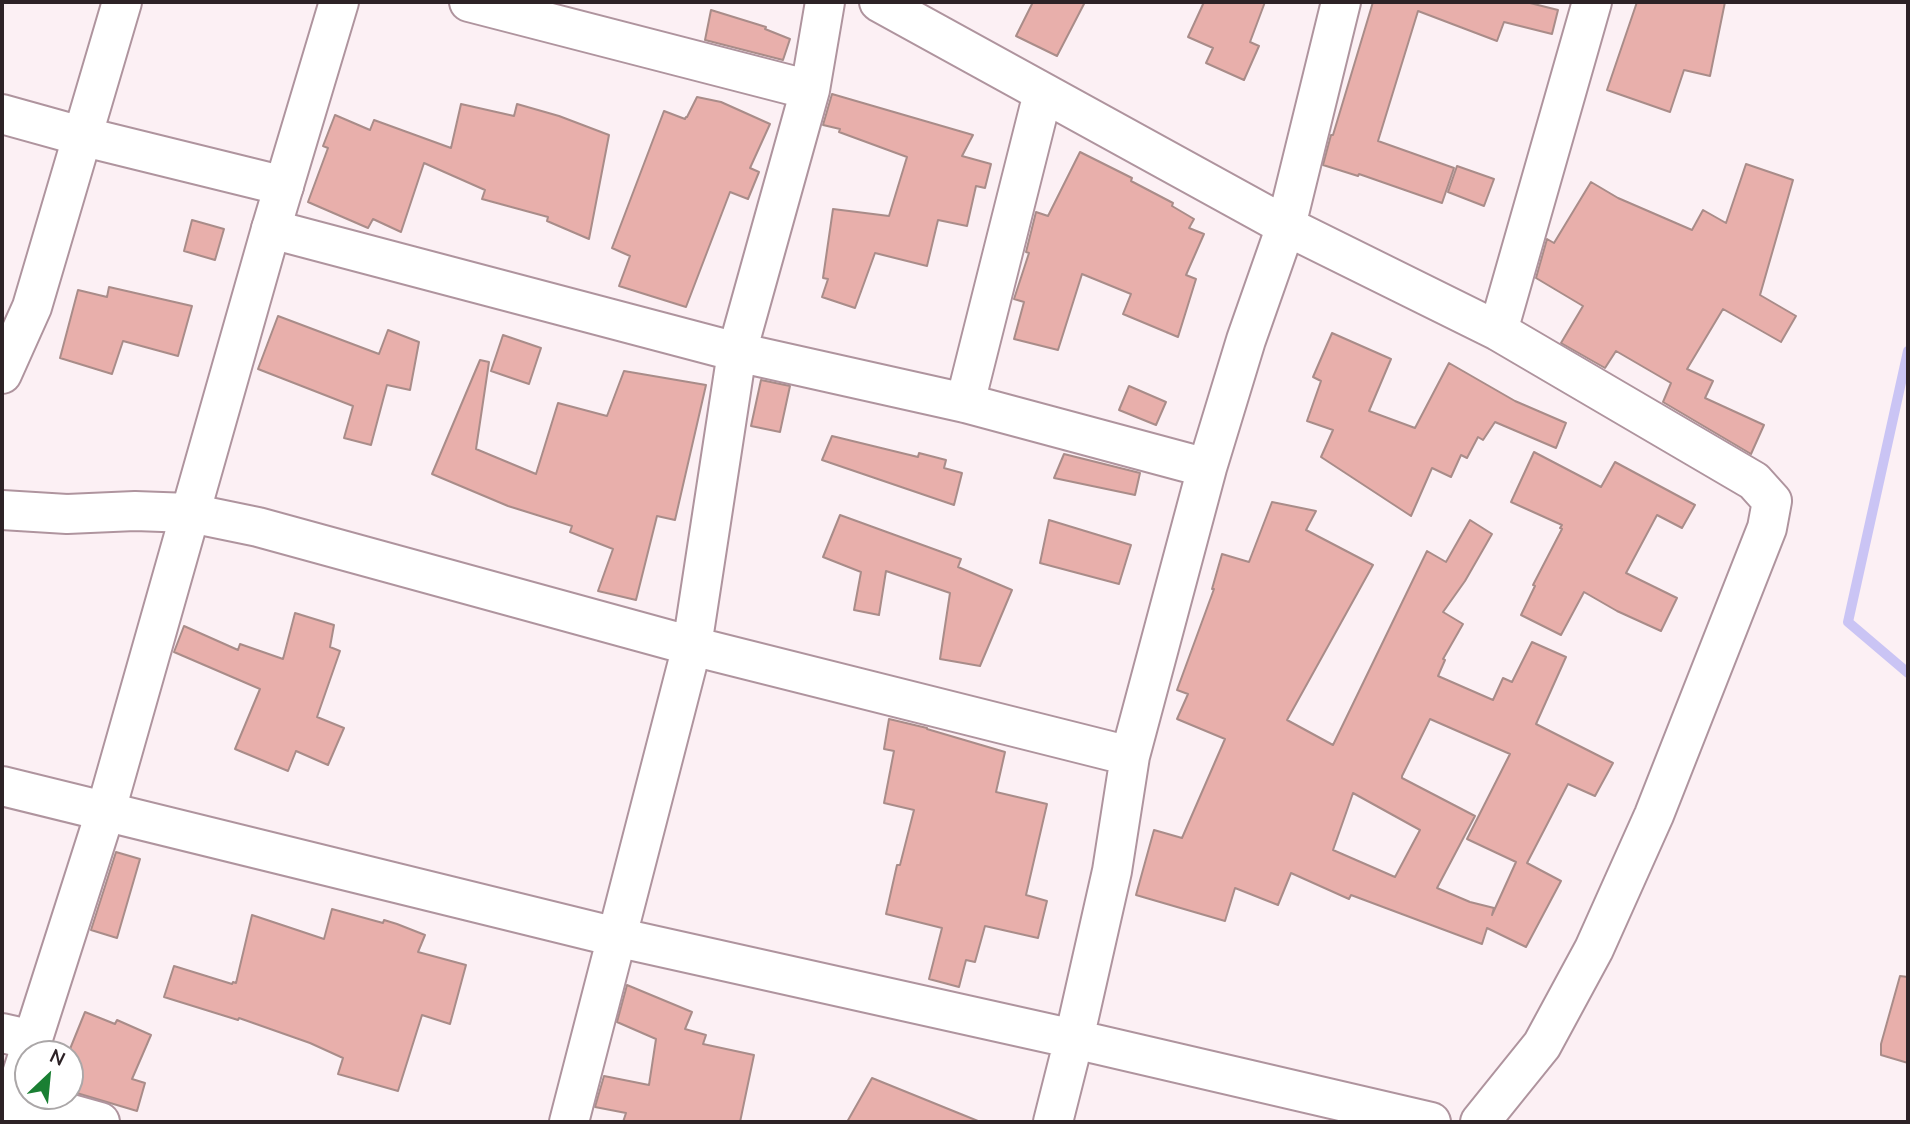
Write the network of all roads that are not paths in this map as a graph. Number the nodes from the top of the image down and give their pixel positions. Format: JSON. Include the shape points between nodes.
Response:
{"nodes":[{"id":1,"x":122,"y":2,"type":"edge"},
{"id":2,"x":339,"y":2,"type":"edge"},
{"id":3,"x":469,"y":2,"type":"edge"},
{"id":4,"x":825,"y":2,"type":"edge"},
{"id":5,"x":879,"y":2,"type":"edge"},
{"id":6,"x":1341,"y":2,"type":"edge"},
{"id":7,"x":1592,"y":2,"type":"edge"},
{"id":8,"x":810,"y":90,"type":"junction"},
{"id":9,"x":1043,"y":93,"type":"junction"},
{"id":10,"x":2,"y":114,"type":"edge"},
{"id":11,"x":81,"y":136,"type":"junction"},
{"id":12,"x":284,"y":186,"type":"junction"},
{"id":13,"x":1286,"y":226,"type":"junction"},
{"id":14,"x":271,"y":229,"type":"junction"},
{"id":15,"x":17,"y":303,"type":"edge"},
{"id":16,"x":1498,"y":331,"type":"junction"},
{"id":17,"x":737,"y":352,"type":"junction"},
{"id":18,"x":2,"y":374,"type":"edge"},
{"id":19,"x":965,"y":403,"type":"junction"},
{"id":20,"x":1207,"y":468,"type":"junction"},
{"id":21,"x":2,"y":510,"type":"edge"},
{"id":22,"x":190,"y":513,"type":"junction"},
{"id":23,"x":692,"y":646,"type":"junction"},
{"id":24,"x":1130,"y":756,"type":"junction"},
{"id":25,"x":2,"y":786,"type":"edge"},
{"id":26,"x":106,"y":810,"type":"junction"},
{"id":27,"x":616,"y":937,"type":"junction"},
{"id":28,"x":1074,"y":1039,"type":"junction"},
{"id":29,"x":25,"y":1040,"type":"edge"},
{"id":30,"x":14,"y":1090,"type":"edge"},
{"id":31,"x":10,"y":1110,"type":"edge"},
{"id":32,"x":100,"y":1122,"type":"edge"},
{"id":33,"x":569,"y":1122,"type":"edge"},
{"id":34,"x":1053,"y":1122,"type":"edge"},
{"id":35,"x":1431,"y":1122,"type":"edge"},
{"id":36,"x":1480,"y":1122,"type":"edge"}],
"edges":[{"from":1,"to":11,"type":"street"},
{"from":2,"to":12,"type":"street"},
{"from":3,"to":8,"type":"street"},
{"from":4,"to":8,"type":"street"},
{"from":5,"to":9,"type":"street"},
{"from":6,"to":13,"type":"street"},
{"from":7,"to":16,"type":"street"},
{"from":8,"to":17,"type":"street"},
{"from":9,"to":13,"type":"street"},
{"from":9,"to":19,"type":"street"},
{"from":10,"to":11,"type":"street"},
{"from":11,"to":12,"type":"street"},
{"from":11,"to":15,"type":"street"},
{"from":12,"to":14,"type":"street"},
{"from":13,"to":16,"type":"street"},
{"from":13,"to":20,"type":"street"},
{"from":14,"to":17,"type":"street"},
{"from":14,"to":22,"type":"street"},
{"from":15,"to":18,"type":"street"},
{"from":16,"to":36,"type":"street","via":[[1754,481],[1772,501],[1768,528],[1659,803],[1594,950],[1542,1045]]},
{"from":17,"to":19,"type":"street"},
{"from":17,"to":23,"type":"street"},
{"from":19,"to":20,"type":"street"},
{"from":20,"to":24,"type":"street"},
{"from":21,"to":22,"type":"street"},
{"from":22,"to":23,"type":"street","via":[[258,527]]},
{"from":22,"to":26,"type":"street"},
{"from":23,"to":24,"type":"street"},
{"from":23,"to":27,"type":"street"},
{"from":24,"to":28,"type":"street","via":[[1112,871]]},
{"from":25,"to":26,"type":"street"},
{"from":26,"to":27,"type":"street"},
{"from":26,"to":29,"type":"street"},
{"from":27,"to":28,"type":"street"},
{"from":27,"to":33,"type":"street"},
{"from":28,"to":34,"type":"street"},
{"from":28,"to":35,"type":"street"},
{"from":30,"to":31,"type":"street"},
{"from":31,"to":32,"type":"street"}]}
